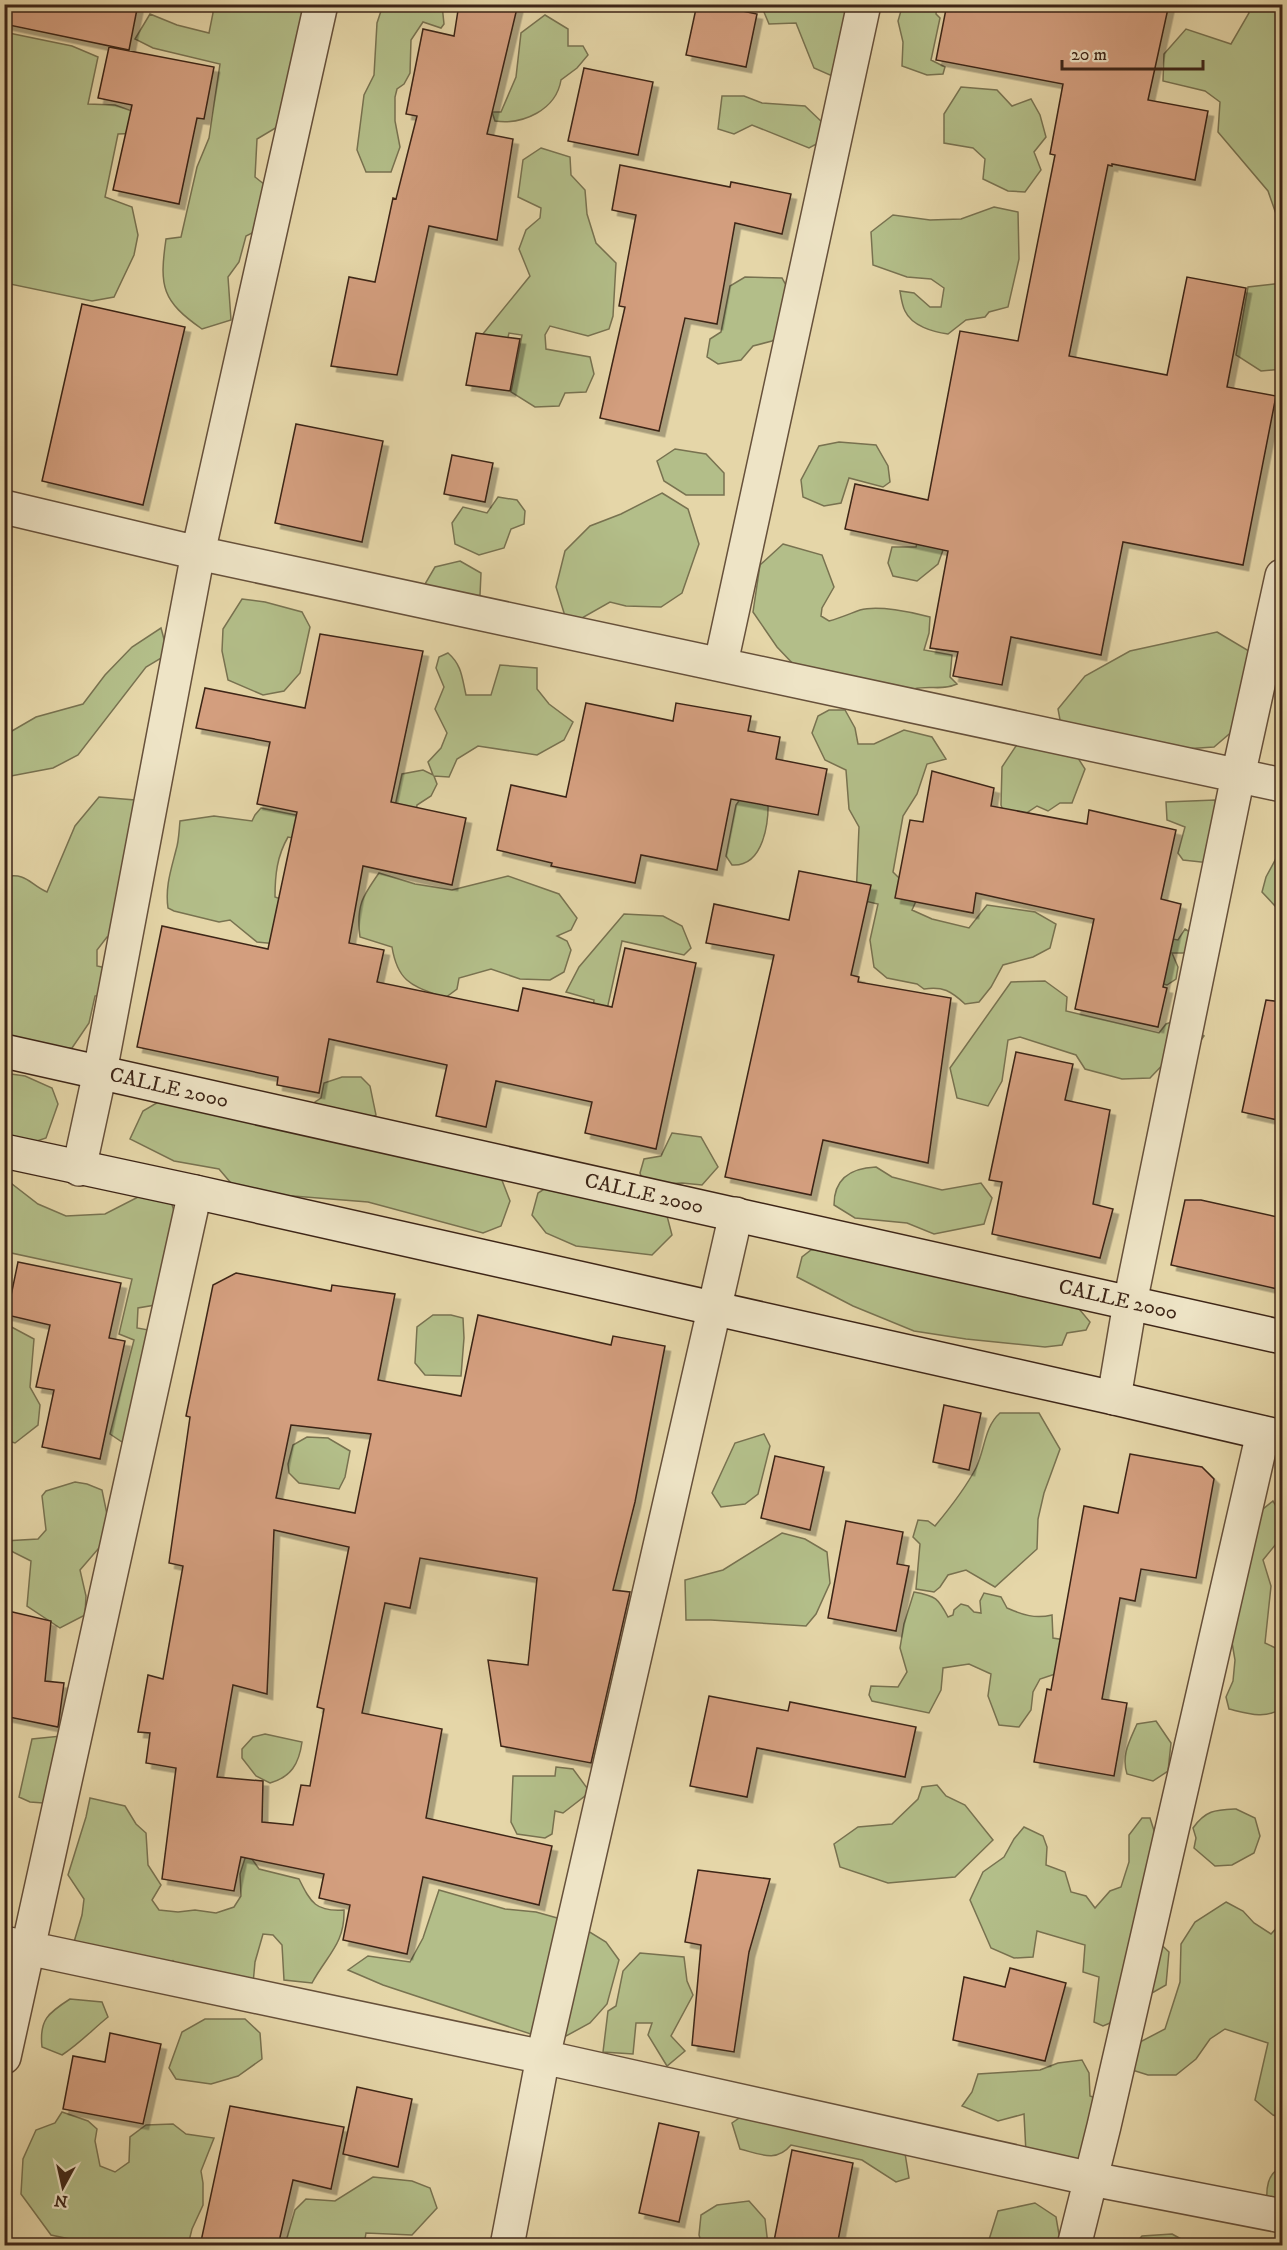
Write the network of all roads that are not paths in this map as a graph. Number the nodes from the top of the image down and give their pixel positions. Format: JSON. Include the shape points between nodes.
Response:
{"nodes":[{"id":1,"x":321,"y":4,"type":"edge"},
{"id":2,"x":864,"y":4,"type":"edge"},
{"id":3,"x":4,"y":507,"type":"edge"},
{"id":4,"x":198,"y":553,"type":"junction"},
{"id":5,"x":1282,"y":576,"type":"edge"},
{"id":6,"x":721,"y":663,"type":"junction"},
{"id":7,"x":1238,"y":776,"type":"junction"},
{"id":8,"x":1282,"y":785,"type":"edge"},
{"id":9,"x":4,"y":1051,"type":"edge"},
{"id":10,"x":100,"y":1072,"type":"junction"},
{"id":11,"x":4,"y":1152,"type":"edge"},
{"id":12,"x":79,"y":1168,"type":"junction"},
{"id":13,"x":195,"y":1192,"type":"junction"},
{"id":14,"x":736,"y":1214,"type":"junction"},
{"id":15,"x":1130,"y":1303,"type":"junction"},
{"id":16,"x":716,"y":1309,"type":"junction"},
{"id":17,"x":1282,"y":1337,"type":"edge"},
{"id":18,"x":1114,"y":1398,"type":"junction"},
{"id":19,"x":1273,"y":1435,"type":"edge"},
{"id":20,"x":16,"y":1946,"type":"edge"},
{"id":21,"x":4,"y":2057,"type":"edge"},
{"id":22,"x":543,"y":2057,"type":"junction"},
{"id":23,"x":1092,"y":2179,"type":"junction"},
{"id":24,"x":1282,"y":2216,"type":"edge"},
{"id":25,"x":507,"y":2246,"type":"edge"},
{"id":26,"x":1074,"y":2246,"type":"edge"}],
"edges":[{"from":1,"to":4,"type":"street"},
{"from":2,"to":6,"type":"street"},
{"from":3,"to":4,"type":"street"},
{"from":4,"to":6,"type":"street"},
{"from":4,"to":10,"type":"street"},
{"from":5,"to":7,"type":"street"},
{"from":6,"to":7,"type":"street"},
{"from":7,"to":8,"type":"street"},
{"from":7,"to":15,"type":"street"},
{"from":9,"to":10,"type":"street","name":"CALLE 2000"},
{"from":10,"to":12,"type":"street"},
{"from":10,"to":14,"type":"street","name":"CALLE 2000"},
{"from":11,"to":12,"type":"street"},
{"from":12,"to":13,"type":"street"},
{"from":13,"to":16,"type":"street"},
{"from":13,"to":20,"type":"street"},
{"from":14,"to":15,"type":"street","name":"CALLE 2000"},
{"from":14,"to":16,"type":"street"},
{"from":15,"to":17,"type":"street","name":"CALLE 2000"},
{"from":15,"to":18,"type":"street"},
{"from":16,"to":18,"type":"street"},
{"from":16,"to":22,"type":"street"},
{"from":18,"to":19,"type":"street"},
{"from":19,"to":23,"type":"street"},
{"from":20,"to":21,"type":"street"},
{"from":20,"to":22,"type":"street"},
{"from":22,"to":23,"type":"street"},
{"from":22,"to":25,"type":"street"},
{"from":23,"to":24,"type":"street"},
{"from":23,"to":26,"type":"street"}]}
